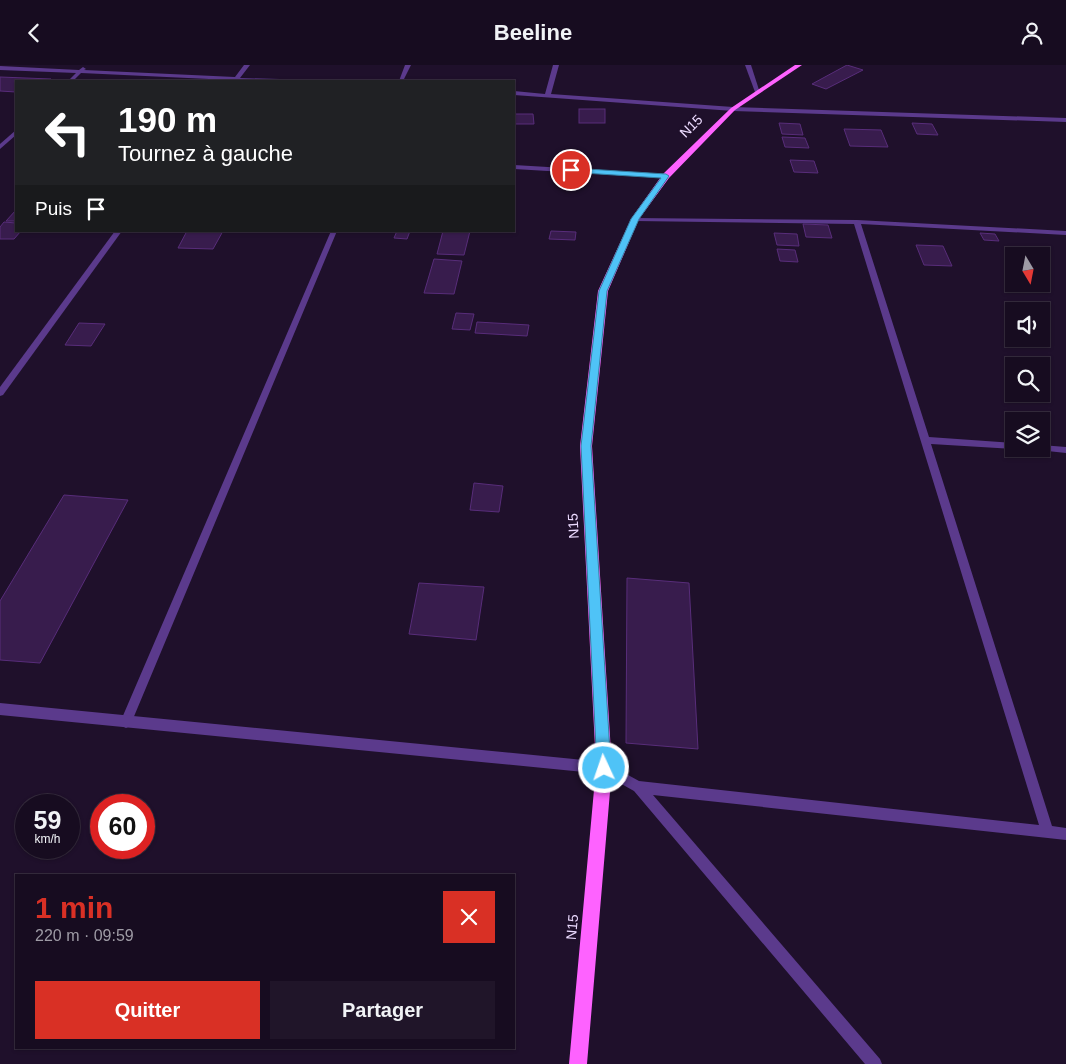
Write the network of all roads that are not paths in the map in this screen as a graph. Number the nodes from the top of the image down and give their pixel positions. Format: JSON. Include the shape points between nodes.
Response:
{"nodes":[{"id":1,"x":87,"y":65,"type":"edge"},
{"id":2,"x":247,"y":65,"type":"edge"},
{"id":3,"x":408,"y":65,"type":"edge"},
{"id":4,"x":556,"y":65,"type":"edge"},
{"id":5,"x":748,"y":65,"type":"edge"},
{"id":6,"x":799,"y":65,"type":"edge"},
{"id":7,"x":0,"y":68,"type":"edge"},
{"id":8,"x":80,"y":71,"type":"junction"},
{"id":9,"x":236,"y":79,"type":"junction"},
{"id":10,"x":71,"y":80,"type":"edge"},
{"id":11,"x":258,"y":80,"type":"edge"},
{"id":12,"x":401,"y":80,"type":"edge"},
{"id":13,"x":758,"y":92,"type":"junction"},
{"id":14,"x":515,"y":93,"type":"edge"},
{"id":15,"x":548,"y":94,"type":"junction"},
{"id":16,"x":733,"y":109,"type":"junction"},
{"id":17,"x":1066,"y":120,"type":"edge"},
{"id":18,"x":13,"y":138,"type":"edge"},
{"id":19,"x":0,"y":147,"type":"edge"},
{"id":20,"x":515,"y":167,"type":"edge"},
{"id":21,"x":666,"y":176,"type":"junction"},
{"id":22,"x":635,"y":219,"type":"junction"},
{"id":23,"x":857,"y":222,"type":"junction"},
{"id":24,"x":117,"y":232,"type":"edge"},
{"id":25,"x":334,"y":232,"type":"edge"},
{"id":26,"x":1066,"y":233,"type":"edge"},
{"id":27,"x":0,"y":393,"type":"edge"},
{"id":28,"x":926,"y":440,"type":"junction"},
{"id":29,"x":1005,"y":445,"type":"edge"},
{"id":30,"x":1050,"y":449,"type":"edge"},
{"id":31,"x":1066,"y":450,"type":"edge"},
{"id":32,"x":0,"y":709,"type":"edge"},
{"id":33,"x":126,"y":722,"type":"junction"},
{"id":34,"x":604,"y":768,"type":"junction"},
{"id":35,"x":638,"y":787,"type":"junction"},
{"id":36,"x":1048,"y":832,"type":"junction"},
{"id":37,"x":1066,"y":834,"type":"edge"},
{"id":38,"x":578,"y":1064,"type":"edge"},
{"id":39,"x":875,"y":1064,"type":"edge"}],
"edges":[{"from":1,"to":8,"type":"street"},
{"from":2,"to":9,"type":"street"},
{"from":3,"to":12,"type":"street"},
{"from":4,"to":15,"type":"street"},
{"from":5,"to":13,"type":"street"},
{"from":6,"to":13,"type":"main road","name":"N15"},
{"from":7,"to":8,"type":"street"},
{"from":8,"to":9,"type":"street"},
{"from":8,"to":10,"type":"street"},
{"from":9,"to":11,"type":"street"},
{"from":13,"to":16,"type":"main road","name":"N15"},
{"from":14,"to":15,"type":"street"},
{"from":15,"to":16,"type":"street"},
{"from":16,"to":17,"type":"street"},
{"from":16,"to":21,"type":"main road","name":"N15"},
{"from":18,"to":19,"type":"street"},
{"from":20,"to":21,"type":"street"},
{"from":21,"to":22,"type":"main road","name":"N15"},
{"from":22,"to":23,"type":"street"},
{"from":22,"to":34,"type":"main road","name":"N15","via":[[603,291],[586,446]]},
{"from":23,"to":26,"type":"street"},
{"from":23,"to":28,"type":"street"},
{"from":24,"to":27,"type":"street"},
{"from":25,"to":33,"type":"street"},
{"from":28,"to":29,"type":"street"},
{"from":28,"to":36,"type":"street"},
{"from":30,"to":31,"type":"street"},
{"from":32,"to":33,"type":"street"},
{"from":33,"to":34,"type":"street"},
{"from":34,"to":35,"type":"street"},
{"from":34,"to":38,"type":"main road","name":"N15"},
{"from":35,"to":36,"type":"street"},
{"from":35,"to":39,"type":"street"},
{"from":36,"to":37,"type":"street"}]}
